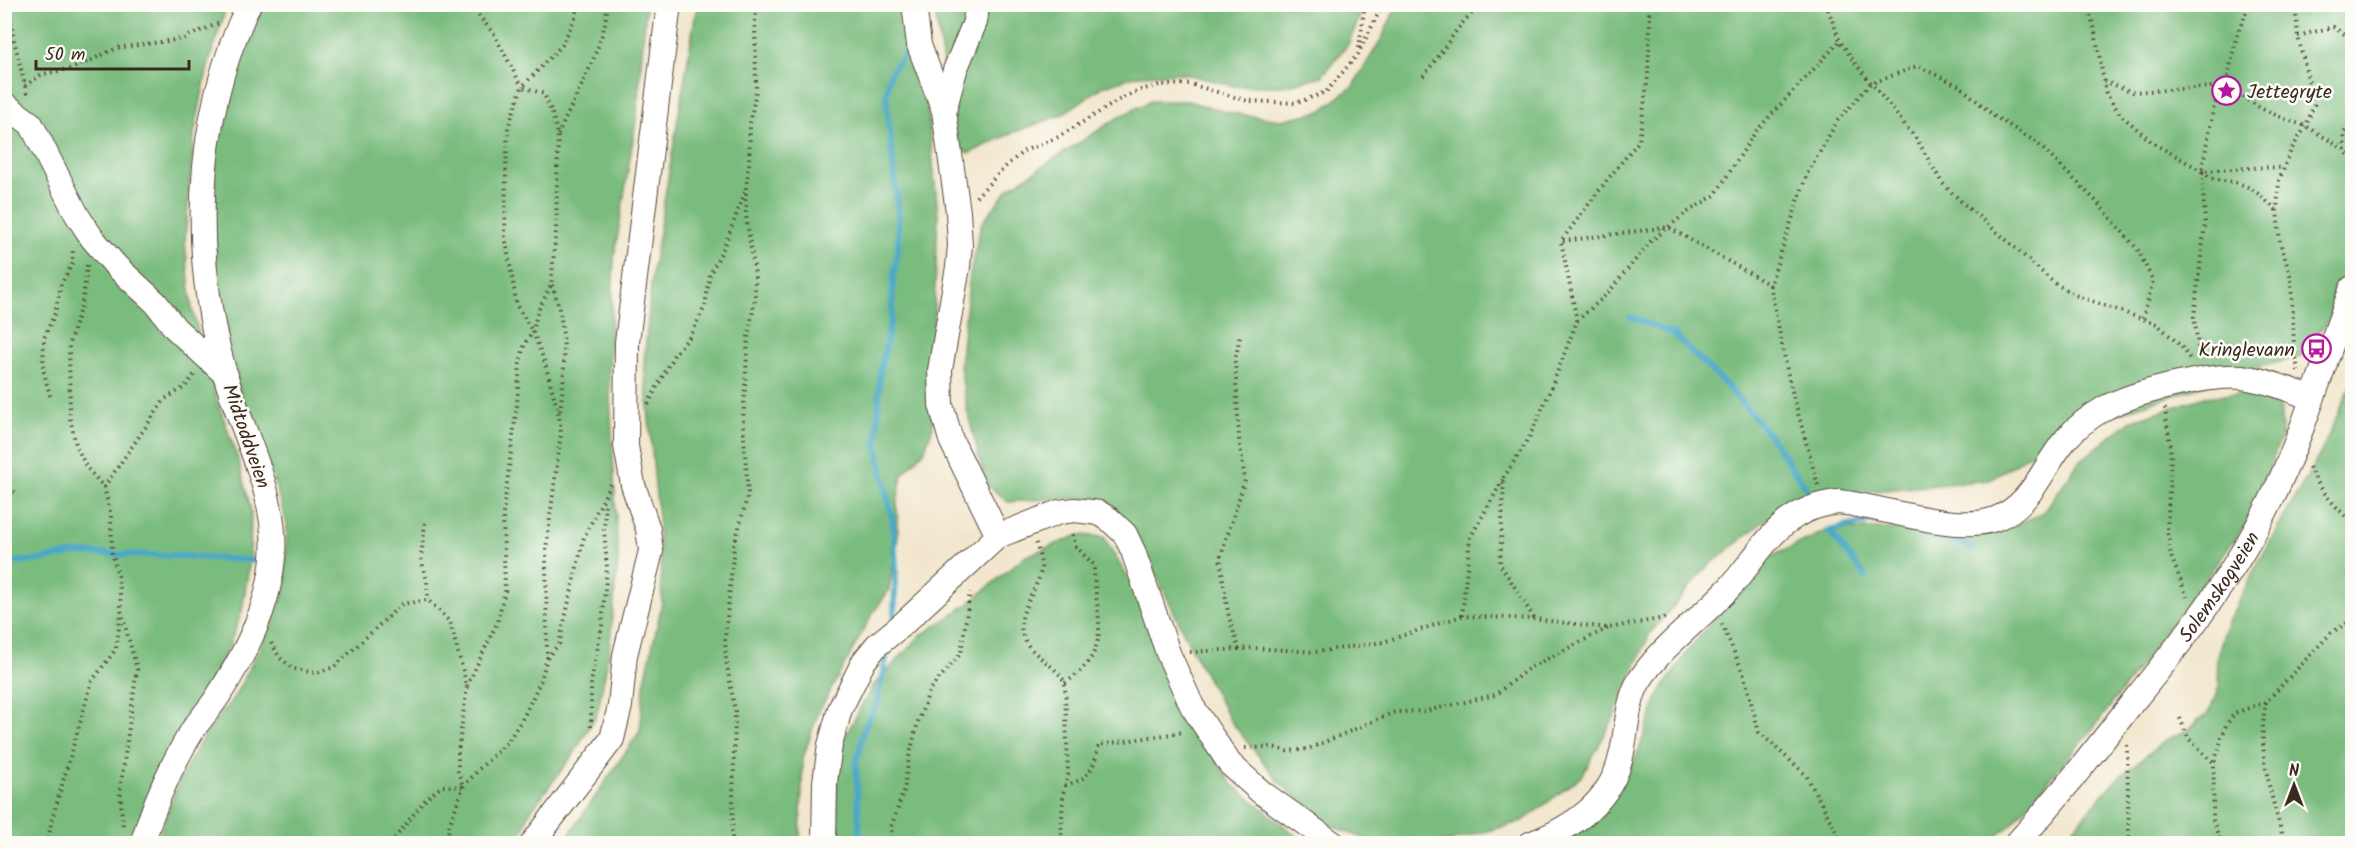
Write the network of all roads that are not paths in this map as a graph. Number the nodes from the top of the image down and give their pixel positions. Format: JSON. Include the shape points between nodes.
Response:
{"nodes":[{"id":1,"x":669,"y":4,"type":"edge"},
{"id":2,"x":914,"y":4,"type":"edge"},
{"id":3,"x":977,"y":4,"type":"edge"},
{"id":4,"x":247,"y":8,"type":"edge"},
{"id":5,"x":4,"y":104,"type":"edge"},
{"id":6,"x":944,"y":111,"type":"junction"},
{"id":7,"x":2352,"y":288,"type":"edge"},
{"id":8,"x":226,"y":375,"type":"junction"},
{"id":9,"x":2312,"y":399,"type":"junction"},
{"id":10,"x":1006,"y":532,"type":"junction"},
{"id":11,"x":133,"y":838,"type":"edge"},
{"id":12,"x":532,"y":843,"type":"edge"},
{"id":13,"x":824,"y":843,"type":"edge"},
{"id":14,"x":1334,"y":843,"type":"edge"},
{"id":15,"x":1530,"y":843,"type":"edge"},
{"id":16,"x":2016,"y":843,"type":"edge"}],
"edges":[{"from":1,"to":12,"type":"street","via":[[627,342],[626,446],[651,550],[625,655],[612,739]]},
{"from":2,"to":6,"type":"street","via":[[919,45]]},
{"from":3,"to":6,"type":"street","via":[[975,22],[955,70]]},
{"from":4,"to":8,"type":"street","name":"Midtoddveien","via":[[222,78],[209,135],[204,187],[204,263]]},
{"from":5,"to":8,"type":"street","via":[[31,124],[86,229],[116,266]]},
{"from":6,"to":10,"type":"street","via":[[960,245],[940,370],[941,405],[951,440]]},
{"from":7,"to":9,"type":"street","name":"Solemskogveien"},
{"from":8,"to":11,"type":"street","name":"Midtoddveien","via":[[271,512],[273,558],[269,583],[244,654],[182,751],[148,824]]},
{"from":9,"to":15,"type":"street","via":[[2243,377],[2163,389],[2107,407],[2065,440],[2023,502],[2012,512],[1981,523],[1947,522],[1852,503],[1823,503],[1809,508],[1775,532],[1730,587],[1677,637],[1639,682],[1616,772],[1592,808],[1570,825]]},
{"from":9,"to":16,"type":"street","name":"Solemskogveien","via":[[2258,525],[2155,684],[2127,711]]},
{"from":10,"to":13,"type":"street","via":[[877,645],[857,672],[840,709],[830,745]]},
{"from":10,"to":14,"type":"street","via":[[1066,511],[1088,510],[1109,519],[1125,534],[1168,653],[1210,736],[1230,764],[1249,781]]}]}
